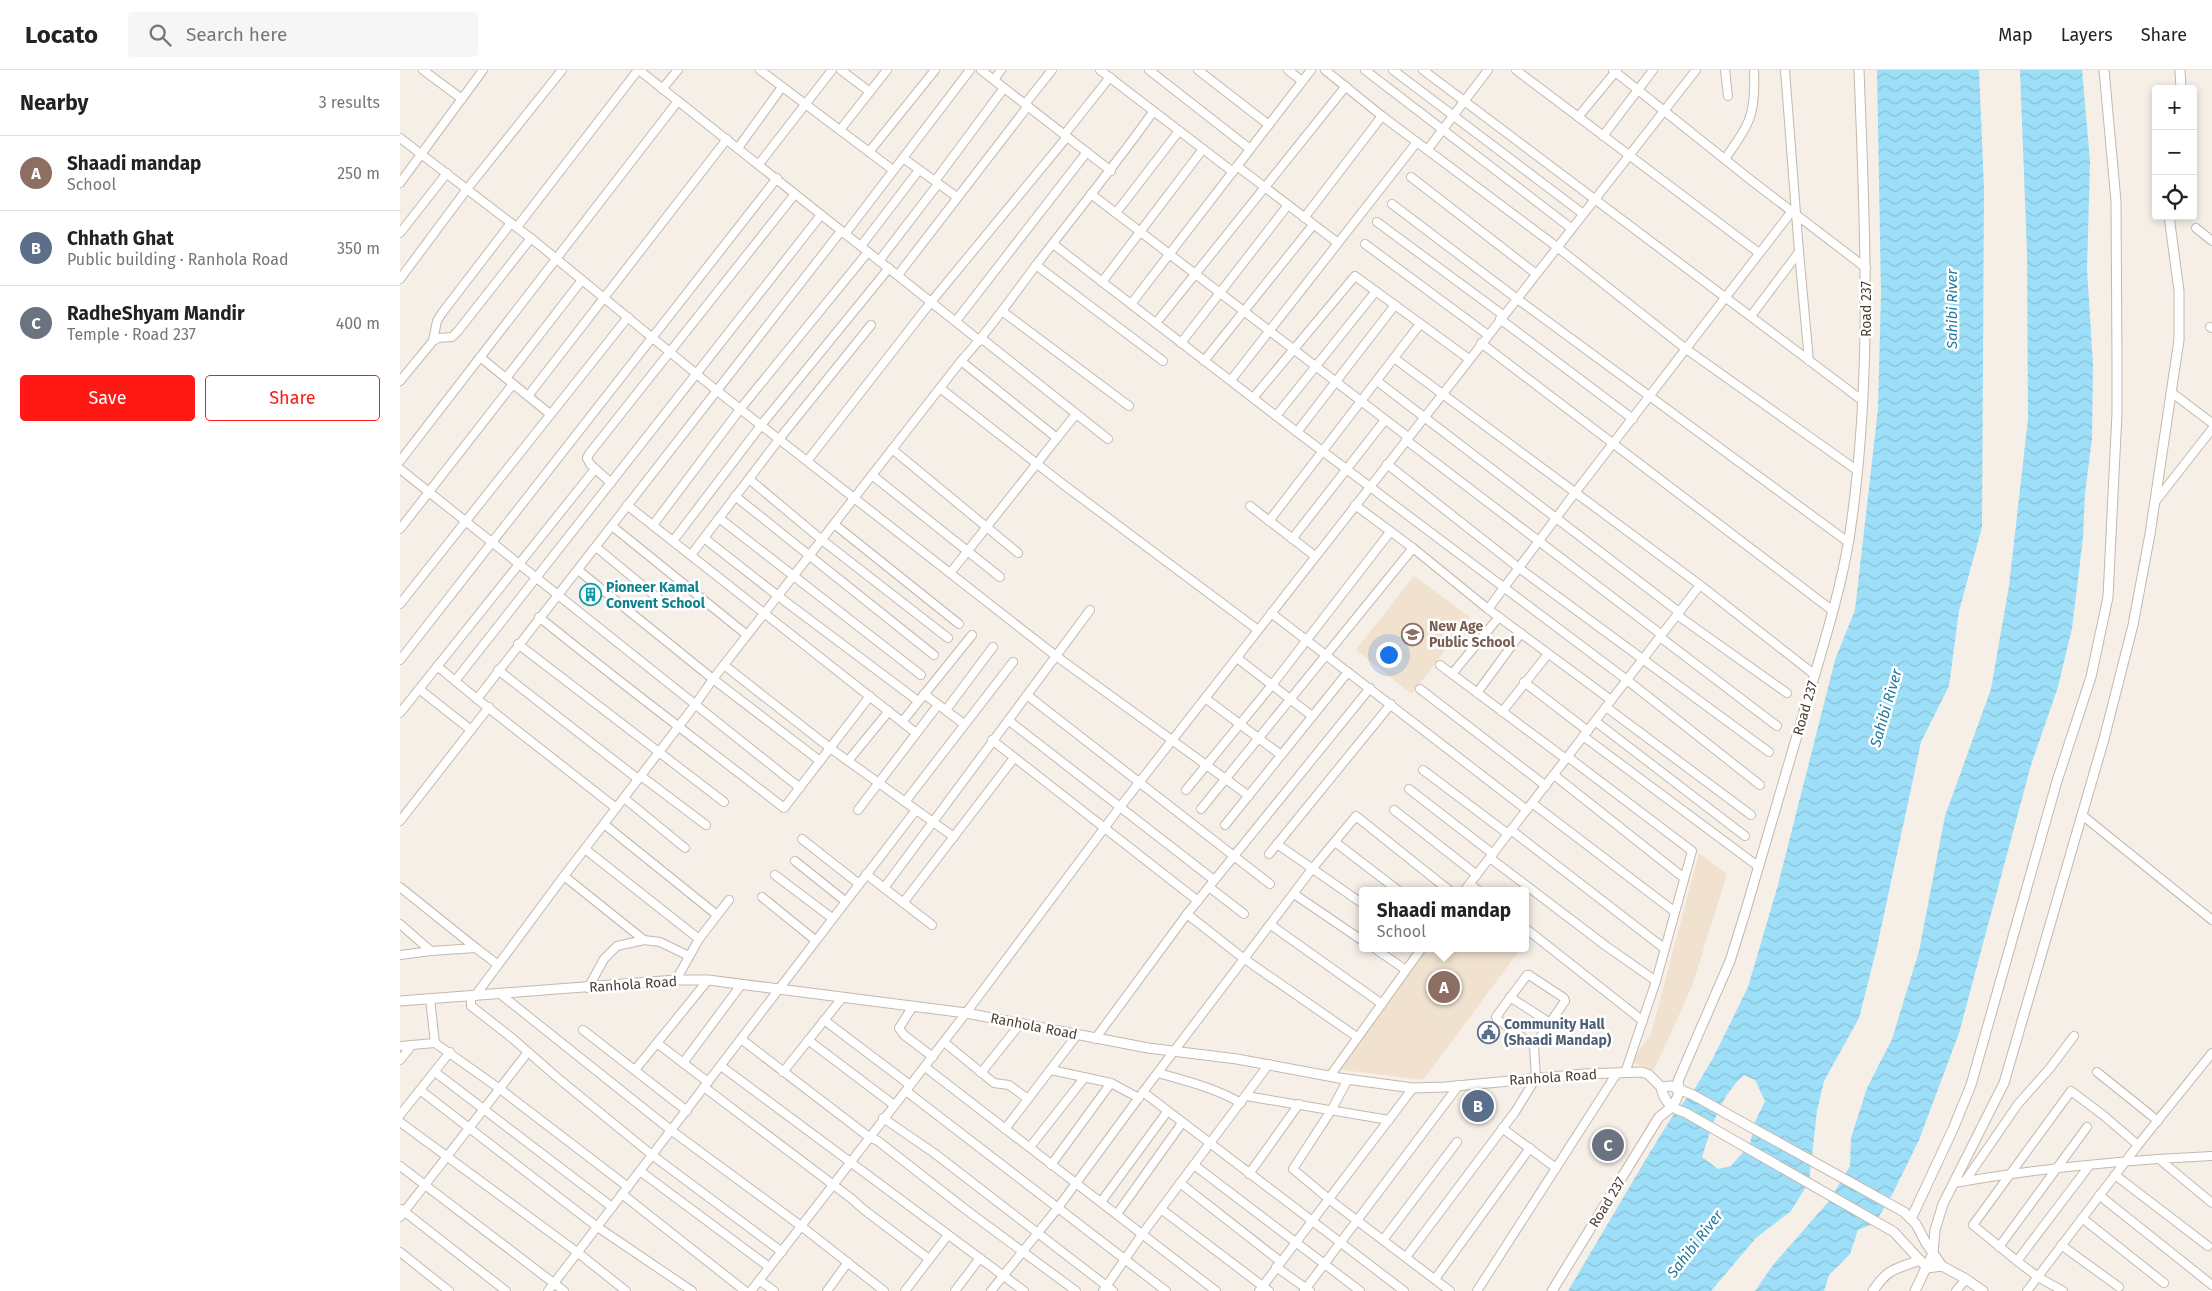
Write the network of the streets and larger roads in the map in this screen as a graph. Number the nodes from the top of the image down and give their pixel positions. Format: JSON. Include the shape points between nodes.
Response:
{"nodes":[{"id":1,"x":483,"y":70,"type":"edge"},
{"id":2,"x":562,"y":70,"type":"edge"},
{"id":3,"x":638,"y":70,"type":"edge"},
{"id":4,"x":678,"y":70,"type":"edge"},
{"id":5,"x":760,"y":70,"type":"edge"},
{"id":6,"x":832,"y":70,"type":"edge"},
{"id":7,"x":841,"y":70,"type":"edge"},
{"id":8,"x":856,"y":70,"type":"edge"},
{"id":9,"x":887,"y":70,"type":"edge"},
{"id":10,"x":935,"y":70,"type":"edge"},
{"id":11,"x":970,"y":70,"type":"edge"},
{"id":12,"x":981,"y":70,"type":"edge"},
{"id":13,"x":1001,"y":70,"type":"edge"},
{"id":14,"x":1052,"y":70,"type":"edge"},
{"id":15,"x":1100,"y":70,"type":"edge"},
{"id":16,"x":1149,"y":70,"type":"edge"},
{"id":17,"x":1198,"y":70,"type":"edge"},
{"id":18,"x":1288,"y":70,"type":"edge"},
{"id":19,"x":1311,"y":70,"type":"edge"},
{"id":20,"x":1325,"y":70,"type":"edge"},
{"id":21,"x":1365,"y":70,"type":"edge"},
{"id":22,"x":1393,"y":70,"type":"edge"},
{"id":23,"x":1424,"y":70,"type":"edge"},
{"id":24,"x":1488,"y":70,"type":"edge"},
{"id":25,"x":1516,"y":70,"type":"edge"},
{"id":26,"x":1653,"y":70,"type":"edge"},
{"id":27,"x":1696,"y":70,"type":"edge"},
{"id":28,"x":1725,"y":70,"type":"edge"},
{"id":29,"x":1754,"y":70,"type":"edge"},
{"id":30,"x":1785,"y":70,"type":"edge"},
{"id":31,"x":1859,"y":70,"type":"edge"},
{"id":32,"x":2104,"y":70,"type":"edge"},
{"id":33,"x":2180,"y":70,"type":"edge"},
{"id":34,"x":426,"y":71,"type":"edge"},
{"id":35,"x":1615,"y":71,"type":"edge"},
{"id":36,"x":851,"y":77,"type":"junction"},
{"id":37,"x":1110,"y":77,"type":"junction"},
{"id":38,"x":994,"y":80,"type":"junction"},
{"id":39,"x":1302,"y":81,"type":"junction"},
{"id":40,"x":2181,"y":85,"type":"edge"},
{"id":41,"x":782,"y":86,"type":"junction"},
{"id":42,"x":1346,"y":86,"type":"junction"},
{"id":43,"x":662,"y":88,"type":"junction"},
{"id":44,"x":1004,"y":88,"type":"junction"},
{"id":45,"x":1637,"y":90,"type":"junction"},
{"id":46,"x":870,"y":92,"type":"junction"},
{"id":47,"x":1728,"y":96,"type":"dead end"},
{"id":48,"x":462,"y":99,"type":"junction"},
{"id":49,"x":678,"y":101,"type":"junction"},
{"id":50,"x":1465,"y":101,"type":"junction"},
{"id":51,"x":805,"y":104,"type":"junction"},
{"id":52,"x":1027,"y":105,"type":"junction"},
{"id":53,"x":1663,"y":110,"type":"junction"},
{"id":54,"x":1153,"y":112,"type":"junction"},
{"id":55,"x":1382,"y":116,"type":"junction"},
{"id":56,"x":1453,"y":116,"type":"junction"},
{"id":57,"x":1578,"y":117,"type":"junction"},
{"id":58,"x":1268,"y":125,"type":"junction"},
{"id":59,"x":840,"y":130,"type":"junction"},
{"id":60,"x":1441,"y":130,"type":"junction"},
{"id":61,"x":1179,"y":131,"type":"junction"},
{"id":62,"x":1066,"y":136,"type":"junction"},
{"id":63,"x":1603,"y":136,"type":"junction"},
{"id":64,"x":400,"y":138,"type":"edge"},
{"id":65,"x":727,"y":139,"type":"junction"},
{"id":66,"x":1417,"y":142,"type":"junction"},
{"id":67,"x":738,"y":148,"type":"junction"},
{"id":68,"x":1203,"y":149,"type":"junction"},
{"id":69,"x":1250,"y":149,"type":"junction"},
{"id":70,"x":1428,"y":149,"type":"junction"},
{"id":71,"x":869,"y":152,"type":"junction"},
{"id":72,"x":1087,"y":152,"type":"junction"},
{"id":73,"x":422,"y":155,"type":"junction"},
{"id":74,"x":1628,"y":155,"type":"junction"},
{"id":75,"x":903,"y":158,"type":"junction"},
{"id":76,"x":1725,"y":159,"type":"junction"},
{"id":77,"x":758,"y":164,"type":"junction"},
{"id":78,"x":1235,"y":169,"type":"junction"},
{"id":79,"x":893,"y":170,"type":"junction"},
{"id":80,"x":920,"y":170,"type":"junction"},
{"id":81,"x":1111,"y":171,"type":"junction"},
{"id":82,"x":447,"y":174,"type":"junction"},
{"id":83,"x":777,"y":178,"type":"junction"},
{"id":84,"x":1411,"y":178,"type":"dead end"},
{"id":85,"x":400,"y":183,"type":"edge"},
{"id":86,"x":937,"y":183,"type":"junction"},
{"id":87,"x":1264,"y":188,"type":"junction"},
{"id":88,"x":468,"y":189,"type":"junction"},
{"id":89,"x":795,"y":194,"type":"junction"},
{"id":90,"x":1092,"y":194,"type":"junction"},
{"id":91,"x":957,"y":197,"type":"junction"},
{"id":92,"x":1593,"y":199,"type":"junction"},
{"id":93,"x":1392,"y":204,"type":"dead end"},
{"id":94,"x":1288,"y":205,"type":"junction"},
{"id":95,"x":1116,"y":212,"type":"junction"},
{"id":96,"x":1582,"y":213,"type":"junction"},
{"id":97,"x":1794,"y":213,"type":"junction"},
{"id":98,"x":821,"y":215,"type":"junction"},
{"id":99,"x":1304,"y":218,"type":"junction"},
{"id":100,"x":2170,"y":220,"type":"edge"},
{"id":101,"x":1377,"y":222,"type":"dead end"},
{"id":102,"x":1313,"y":224,"type":"junction"},
{"id":103,"x":514,"y":225,"type":"junction"},
{"id":104,"x":1571,"y":228,"type":"junction"},
{"id":105,"x":2196,"y":228,"type":"dead end"},
{"id":106,"x":1141,"y":231,"type":"junction"},
{"id":107,"x":843,"y":232,"type":"junction"},
{"id":108,"x":400,"y":233,"type":"edge"},
{"id":109,"x":531,"y":238,"type":"junction"},
{"id":110,"x":2212,"y":241,"type":"edge"},
{"id":111,"x":1338,"y":243,"type":"junction"},
{"id":112,"x":1053,"y":244,"type":"junction"},
{"id":113,"x":1365,"y":244,"type":"dead end"},
{"id":114,"x":861,"y":246,"type":"junction"},
{"id":115,"x":1557,"y":247,"type":"junction"},
{"id":116,"x":868,"y":252,"type":"junction"},
{"id":117,"x":1799,"y":252,"type":"junction"},
{"id":118,"x":1759,"y":253,"type":"junction"},
{"id":119,"x":1169,"y":254,"type":"junction"},
{"id":120,"x":556,"y":258,"type":"junction"},
{"id":121,"x":879,"y":261,"type":"junction"},
{"id":122,"x":1036,"y":266,"type":"junction"},
{"id":123,"x":889,"y":268,"type":"junction"},
{"id":124,"x":1866,"y":268,"type":"junction"},
{"id":125,"x":1535,"y":273,"type":"junction"},
{"id":126,"x":1195,"y":274,"type":"junction"},
{"id":127,"x":898,"y":275,"type":"junction"},
{"id":128,"x":400,"y":279,"type":"edge"},
{"id":129,"x":582,"y":280,"type":"junction"},
{"id":130,"x":1102,"y":282,"type":"junction"},
{"id":131,"x":1376,"y":291,"type":"junction"},
{"id":132,"x":1220,"y":293,"type":"junction"},
{"id":133,"x":604,"y":297,"type":"junction"},
{"id":134,"x":1725,"y":297,"type":"junction"},
{"id":135,"x":1516,"y":298,"type":"junction"},
{"id":136,"x":931,"y":302,"type":"junction"},
{"id":137,"x":1131,"y":304,"type":"junction"},
{"id":138,"x":1395,"y":305,"type":"junction"},
{"id":139,"x":1002,"y":311,"type":"junction"},
{"id":140,"x":1244,"y":312,"type":"junction"},
{"id":141,"x":1750,"y":316,"type":"junction"},
{"id":142,"x":628,"y":317,"type":"junction"},
{"id":143,"x":1501,"y":317,"type":"junction"},
{"id":144,"x":956,"y":321,"type":"junction"},
{"id":145,"x":1156,"y":323,"type":"junction"},
{"id":146,"x":1420,"y":324,"type":"junction"},
{"id":147,"x":871,"y":326,"type":"dead end"},
{"id":148,"x":1269,"y":331,"type":"junction"},
{"id":149,"x":1488,"y":335,"type":"junction"},
{"id":150,"x":653,"y":338,"type":"junction"},
{"id":151,"x":980,"y":339,"type":"junction"},
{"id":152,"x":432,"y":341,"type":"junction"},
{"id":153,"x":1181,"y":343,"type":"junction"},
{"id":154,"x":1481,"y":343,"type":"junction"},
{"id":155,"x":1686,"y":349,"type":"junction"},
{"id":156,"x":1294,"y":350,"type":"junction"},
{"id":157,"x":671,"y":352,"type":"junction"},
{"id":158,"x":480,"y":357,"type":"junction"},
{"id":159,"x":1394,"y":358,"type":"junction"},
{"id":160,"x":1469,"y":359,"type":"junction"},
{"id":161,"x":1204,"y":360,"type":"junction"},
{"id":162,"x":1809,"y":360,"type":"junction"},
{"id":163,"x":961,"y":361,"type":"junction"},
{"id":164,"x":1163,"y":361,"type":"dead end"},
{"id":165,"x":1315,"y":367,"type":"junction"},
{"id":166,"x":697,"y":374,"type":"junction"},
{"id":167,"x":506,"y":378,"type":"junction"},
{"id":168,"x":1230,"y":380,"type":"junction"},
{"id":169,"x":400,"y":381,"type":"edge"},
{"id":170,"x":1376,"y":381,"type":"junction"},
{"id":171,"x":1335,"y":382,"type":"junction"},
{"id":172,"x":513,"y":384,"type":"junction"},
{"id":173,"x":940,"y":388,"type":"junction"},
{"id":174,"x":716,"y":390,"type":"junction"},
{"id":175,"x":2171,"y":392,"type":"junction"},
{"id":176,"x":1442,"y":393,"type":"junction"},
{"id":177,"x":1651,"y":395,"type":"junction"},
{"id":178,"x":528,"y":396,"type":"junction"},
{"id":179,"x":1253,"y":398,"type":"junction"},
{"id":180,"x":1863,"y":401,"type":"junction"},
{"id":181,"x":1361,"y":402,"type":"junction"},
{"id":182,"x":1129,"y":406,"type":"dead end"},
{"id":183,"x":741,"y":408,"type":"junction"},
{"id":184,"x":550,"y":414,"type":"junction"},
{"id":185,"x":1076,"y":414,"type":"junction"},
{"id":186,"x":1276,"y":416,"type":"junction"},
{"id":187,"x":1424,"y":416,"type":"junction"},
{"id":188,"x":1633,"y":419,"type":"junction"},
{"id":189,"x":1385,"y":420,"type":"junction"},
{"id":190,"x":2212,"y":423,"type":"edge"},
{"id":191,"x":762,"y":424,"type":"junction"},
{"id":192,"x":2212,"y":429,"type":"edge"},
{"id":193,"x":1297,"y":432,"type":"junction"},
{"id":194,"x":780,"y":438,"type":"junction"},
{"id":195,"x":1057,"y":438,"type":"junction"},
{"id":196,"x":1407,"y":438,"type":"junction"},
{"id":197,"x":1108,"y":439,"type":"dead end"},
{"id":198,"x":1613,"y":445,"type":"junction"},
{"id":199,"x":892,"y":449,"type":"junction"},
{"id":200,"x":1323,"y":450,"type":"junction"},
{"id":201,"x":808,"y":460,"type":"junction"},
{"id":202,"x":400,"y":461,"type":"edge"},
{"id":203,"x":1036,"y":463,"type":"junction"},
{"id":204,"x":1387,"y":464,"type":"junction"},
{"id":205,"x":594,"y":469,"type":"junction"},
{"id":206,"x":1348,"y":469,"type":"junction"},
{"id":207,"x":401,"y":471,"type":"edge"},
{"id":208,"x":1858,"y":471,"type":"junction"},
{"id":209,"x":872,"y":475,"type":"junction"},
{"id":210,"x":749,"y":479,"type":"junction"},
{"id":211,"x":611,"y":483,"type":"junction"},
{"id":212,"x":1370,"y":486,"type":"junction"},
{"id":213,"x":429,"y":492,"type":"junction"},
{"id":214,"x":1574,"y":494,"type":"junction"},
{"id":215,"x":735,"y":496,"type":"junction"},
{"id":216,"x":855,"y":497,"type":"junction"},
{"id":217,"x":627,"y":505,"type":"junction"},
{"id":218,"x":1355,"y":505,"type":"junction"},
{"id":219,"x":1250,"y":506,"type":"dead end"},
{"id":220,"x":2152,"y":506,"type":"junction"},
{"id":221,"x":719,"y":518,"type":"junction"},
{"id":222,"x":1557,"y":518,"type":"junction"},
{"id":223,"x":465,"y":520,"type":"junction"},
{"id":224,"x":1269,"y":521,"type":"junction"},
{"id":225,"x":834,"y":524,"type":"junction"},
{"id":226,"x":653,"y":525,"type":"junction"},
{"id":227,"x":612,"y":526,"type":"junction"},
{"id":228,"x":985,"y":527,"type":"junction"},
{"id":229,"x":400,"y":529,"type":"edge"},
{"id":230,"x":1390,"y":532,"type":"junction"},
{"id":231,"x":704,"y":538,"type":"junction"},
{"id":232,"x":1292,"y":539,"type":"junction"},
{"id":233,"x":822,"y":540,"type":"junction"},
{"id":234,"x":673,"y":541,"type":"junction"},
{"id":235,"x":493,"y":542,"type":"junction"},
{"id":236,"x":1539,"y":542,"type":"junction"},
{"id":237,"x":1848,"y":542,"type":"junction"},
{"id":238,"x":596,"y":547,"type":"junction"},
{"id":239,"x":1412,"y":548,"type":"junction"},
{"id":240,"x":967,"y":551,"type":"junction"},
{"id":241,"x":1018,"y":553,"type":"dead end"},
{"id":242,"x":691,"y":555,"type":"junction"},
{"id":243,"x":809,"y":556,"type":"junction"},
{"id":244,"x":1315,"y":556,"type":"junction"},
{"id":245,"x":519,"y":564,"type":"junction"},
{"id":246,"x":1519,"y":568,"type":"junction"},
{"id":247,"x":578,"y":570,"type":"junction"},
{"id":248,"x":951,"y":572,"type":"junction"},
{"id":249,"x":794,"y":575,"type":"junction"},
{"id":250,"x":1000,"y":577,"type":"dead end"},
{"id":251,"x":536,"y":578,"type":"junction"},
{"id":252,"x":1700,"y":585,"type":"junction"},
{"id":253,"x":1504,"y":588,"type":"junction"},
{"id":254,"x":558,"y":596,"type":"junction"},
{"id":255,"x":778,"y":596,"type":"junction"},
{"id":256,"x":400,"y":604,"type":"edge"},
{"id":257,"x":665,"y":604,"type":"dead end"},
{"id":258,"x":1488,"y":609,"type":"junction"},
{"id":259,"x":1090,"y":610,"type":"dead end"},
{"id":260,"x":1832,"y":611,"type":"junction"},
{"id":261,"x":764,"y":613,"type":"junction"},
{"id":262,"x":1270,"y":613,"type":"junction"},
{"id":263,"x":1678,"y":613,"type":"junction"},
{"id":264,"x":539,"y":617,"type":"junction"},
{"id":265,"x":1499,"y":617,"type":"junction"},
{"id":266,"x":959,"y":624,"type":"dead end"},
{"id":267,"x":1258,"y":630,"type":"junction"},
{"id":268,"x":1521,"y":634,"type":"junction"},
{"id":269,"x":747,"y":635,"type":"junction"},
{"id":270,"x":972,"y":635,"type":"dead end"},
{"id":271,"x":1661,"y":636,"type":"junction"},
{"id":272,"x":948,"y":638,"type":"dead end"},
{"id":273,"x":1306,"y":641,"type":"junction"},
{"id":274,"x":518,"y":644,"type":"junction"},
{"id":275,"x":992,"y":647,"type":"dead end"},
{"id":276,"x":1548,"y":654,"type":"junction"},
{"id":277,"x":934,"y":655,"type":"dead end"},
{"id":278,"x":1325,"y":655,"type":"junction"},
{"id":279,"x":1056,"y":656,"type":"junction"},
{"id":280,"x":1237,"y":658,"type":"junction"},
{"id":281,"x":400,"y":660,"type":"edge"},
{"id":282,"x":1643,"y":660,"type":"junction"},
{"id":283,"x":1013,"y":662,"type":"dead end"},
{"id":284,"x":724,"y":665,"type":"junction"},
{"id":285,"x":1440,"y":665,"type":"dead end"},
{"id":286,"x":437,"y":666,"type":"junction"},
{"id":287,"x":498,"y":670,"type":"junction"},
{"id":288,"x":1348,"y":672,"type":"junction"},
{"id":289,"x":1452,"y":674,"type":"junction"},
{"id":290,"x":1815,"y":674,"type":"junction"},
{"id":291,"x":921,"y":675,"type":"dead end"},
{"id":292,"x":712,"y":679,"type":"junction"},
{"id":293,"x":1627,"y":680,"type":"junction"},
{"id":294,"x":455,"y":681,"type":"junction"},
{"id":295,"x":1524,"y":682,"type":"junction"},
{"id":296,"x":1272,"y":685,"type":"junction"},
{"id":297,"x":1370,"y":688,"type":"junction"},
{"id":298,"x":419,"y":689,"type":"junction"},
{"id":299,"x":1420,"y":689,"type":"dead end"},
{"id":300,"x":1477,"y":693,"type":"junction"},
{"id":301,"x":1787,"y":693,"type":"dead end"},
{"id":302,"x":924,"y":694,"type":"junction"},
{"id":303,"x":1028,"y":695,"type":"junction"},
{"id":304,"x":870,"y":696,"type":"junction"},
{"id":305,"x":1205,"y":698,"type":"junction"},
{"id":306,"x":476,"y":699,"type":"junction"},
{"id":307,"x":1290,"y":699,"type":"junction"},
{"id":308,"x":1611,"y":700,"type":"junction"},
{"id":309,"x":918,"y":701,"type":"junction"},
{"id":310,"x":938,"y":704,"type":"junction"},
{"id":311,"x":1391,"y":704,"type":"junction"},
{"id":312,"x":695,"y":705,"type":"junction"},
{"id":313,"x":489,"y":707,"type":"junction"},
{"id":314,"x":1606,"y":707,"type":"junction"},
{"id":315,"x":946,"y":710,"type":"junction"},
{"id":316,"x":889,"y":711,"type":"junction"},
{"id":317,"x":1502,"y":712,"type":"junction"},
{"id":318,"x":400,"y":713,"type":"edge"},
{"id":319,"x":1312,"y":716,"type":"junction"},
{"id":320,"x":1008,"y":720,"type":"junction"},
{"id":321,"x":902,"y":722,"type":"junction"},
{"id":322,"x":1595,"y":722,"type":"junction"},
{"id":323,"x":964,"y":724,"type":"junction"},
{"id":324,"x":1240,"y":725,"type":"junction"},
{"id":325,"x":679,"y":726,"type":"junction"},
{"id":326,"x":1777,"y":726,"type":"dead end"},
{"id":327,"x":471,"y":730,"type":"junction"},
{"id":328,"x":916,"y":733,"type":"junction"},
{"id":329,"x":1586,"y":734,"type":"junction"},
{"id":330,"x":1258,"y":739,"type":"junction"},
{"id":331,"x":992,"y":740,"type":"junction"},
{"id":332,"x":1172,"y":740,"type":"junction"},
{"id":333,"x":830,"y":748,"type":"junction"},
{"id":334,"x":659,"y":752,"type":"junction"},
{"id":335,"x":1769,"y":752,"type":"dead end"},
{"id":336,"x":1281,"y":755,"type":"junction"},
{"id":337,"x":1014,"y":758,"type":"junction"},
{"id":338,"x":1567,"y":758,"type":"junction"},
{"id":339,"x":820,"y":761,"type":"junction"},
{"id":340,"x":848,"y":761,"type":"junction"},
{"id":341,"x":1206,"y":765,"type":"junction"},
{"id":342,"x":1424,"y":770,"type":"dead end"},
{"id":343,"x":1554,"y":775,"type":"junction"},
{"id":344,"x":639,"y":778,"type":"junction"},
{"id":345,"x":1226,"y":779,"type":"junction"},
{"id":346,"x":878,"y":783,"type":"junction"},
{"id":347,"x":1138,"y":783,"type":"junction"},
{"id":348,"x":1760,"y":785,"type":"dead end"},
{"id":349,"x":1546,"y":786,"type":"junction"},
{"id":350,"x":800,"y":788,"type":"junction"},
{"id":351,"x":1186,"y":790,"type":"dead end"},
{"id":352,"x":1409,"y":790,"type":"dead end"},
{"id":353,"x":1249,"y":796,"type":"junction"},
{"id":354,"x":624,"y":798,"type":"junction"},
{"id":355,"x":724,"y":802,"type":"dead end"},
{"id":356,"x":905,"y":802,"type":"junction"},
{"id":357,"x":1120,"y":807,"type":"junction"},
{"id":358,"x":1529,"y":807,"type":"junction"},
{"id":359,"x":616,"y":808,"type":"junction"},
{"id":360,"x":1201,"y":809,"type":"dead end"},
{"id":361,"x":858,"y":810,"type":"dead end"},
{"id":362,"x":916,"y":810,"type":"junction"},
{"id":363,"x":1394,"y":810,"type":"dead end"},
{"id":364,"x":2082,"y":814,"type":"junction"},
{"id":365,"x":1751,"y":816,"type":"dead end"},
{"id":366,"x":400,"y":821,"type":"edge"},
{"id":367,"x":933,"y":822,"type":"junction"},
{"id":368,"x":604,"y":824,"type":"junction"},
{"id":369,"x":706,"y":825,"type":"dead end"},
{"id":370,"x":1225,"y":825,"type":"dead end"},
{"id":371,"x":1104,"y":828,"type":"junction"},
{"id":372,"x":1510,"y":832,"type":"junction"},
{"id":373,"x":1745,"y":836,"type":"dead end"},
{"id":374,"x":954,"y":837,"type":"junction"},
{"id":375,"x":802,"y":839,"type":"dead end"},
{"id":376,"x":1335,"y":842,"type":"junction"},
{"id":377,"x":1278,"y":844,"type":"junction"},
{"id":378,"x":685,"y":848,"type":"dead end"},
{"id":379,"x":585,"y":849,"type":"junction"},
{"id":380,"x":1269,"y":854,"type":"dead end"},
{"id":381,"x":1491,"y":856,"type":"junction"},
{"id":382,"x":1233,"y":857,"type":"junction"},
{"id":383,"x":794,"y":862,"type":"dead end"},
{"id":384,"x":1759,"y":867,"type":"junction"},
{"id":385,"x":1312,"y":869,"type":"junction"},
{"id":386,"x":775,"y":874,"type":"dead end"},
{"id":387,"x":866,"y":874,"type":"junction"},
{"id":388,"x":1477,"y":874,"type":"junction"},
{"id":389,"x":564,"y":876,"type":"junction"},
{"id":390,"x":1684,"y":878,"type":"junction"},
{"id":391,"x":1212,"y":883,"type":"junction"},
{"id":392,"x":859,"y":884,"type":"junction"},
{"id":393,"x":1270,"y":884,"type":"dead end"},
{"id":394,"x":1470,"y":884,"type":"junction"},
{"id":395,"x":400,"y":887,"type":"edge"},
{"id":396,"x":1394,"y":887,"type":"edge"},
{"id":397,"x":1445,"y":887,"type":"edge"},
{"id":398,"x":1467,"y":887,"type":"edge"},
{"id":399,"x":1474,"y":887,"type":"edge"},
{"id":400,"x":884,"y":888,"type":"junction"},
{"id":401,"x":1294,"y":894,"type":"junction"},
{"id":402,"x":762,"y":896,"type":"dead end"},
{"id":403,"x":729,"y":900,"type":"dead end"},
{"id":404,"x":846,"y":901,"type":"junction"},
{"id":405,"x":1198,"y":901,"type":"junction"},
{"id":406,"x":1359,"y":901,"type":"edge"},
{"id":407,"x":903,"y":903,"type":"junction"},
{"id":408,"x":1675,"y":912,"type":"junction"},
{"id":409,"x":1188,"y":914,"type":"junction"},
{"id":410,"x":1244,"y":914,"type":"dead end"},
{"id":411,"x":717,"y":915,"type":"junction"},
{"id":412,"x":832,"y":918,"type":"junction"},
{"id":413,"x":2212,"y":920,"type":"edge"},
{"id":414,"x":400,"y":924,"type":"edge"},
{"id":415,"x":932,"y":925,"type":"dead end"},
{"id":416,"x":1271,"y":926,"type":"junction"},
{"id":417,"x":1529,"y":931,"type":"edge"},
{"id":418,"x":1359,"y":938,"type":"edge"},
{"id":419,"x":700,"y":939,"type":"junction"},
{"id":420,"x":644,"y":940,"type":"junction"},
{"id":421,"x":815,"y":940,"type":"junction"},
{"id":422,"x":476,"y":948,"type":"junction"},
{"id":423,"x":1665,"y":949,"type":"junction"},
{"id":424,"x":431,"y":951,"type":"junction"},
{"id":425,"x":1380,"y":952,"type":"edge"},
{"id":426,"x":1419,"y":952,"type":"edge"},
{"id":427,"x":400,"y":955,"type":"edge"},
{"id":428,"x":689,"y":956,"type":"junction"},
{"id":429,"x":1244,"y":959,"type":"junction"},
{"id":430,"x":497,"y":964,"type":"junction"},
{"id":431,"x":1406,"y":970,"type":"junction"},
{"id":432,"x":676,"y":980,"type":"junction"},
{"id":433,"x":708,"y":980,"type":"junction"},
{"id":434,"x":1656,"y":981,"type":"junction"},
{"id":435,"x":741,"y":985,"type":"junction"},
{"id":436,"x":588,"y":988,"type":"junction"},
{"id":437,"x":777,"y":990,"type":"junction"},
{"id":438,"x":499,"y":993,"type":"junction"},
{"id":439,"x":473,"y":996,"type":"junction"},
{"id":440,"x":1510,"y":997,"type":"junction"},
{"id":441,"x":842,"y":998,"type":"junction"},
{"id":442,"x":430,"y":999,"type":"junction"},
{"id":443,"x":400,"y":1001,"type":"edge"},
{"id":444,"x":1382,"y":1004,"type":"junction"},
{"id":445,"x":913,"y":1006,"type":"junction"},
{"id":446,"x":966,"y":1013,"type":"junction"},
{"id":447,"x":824,"y":1020,"type":"junction"},
{"id":448,"x":1644,"y":1022,"type":"junction"},
{"id":449,"x":1550,"y":1023,"type":"junction"},
{"id":450,"x":1020,"y":1024,"type":"junction"},
{"id":451,"x":583,"y":1030,"type":"dead end"},
{"id":452,"x":1077,"y":1035,"type":"junction"},
{"id":453,"x":2074,"y":1036,"type":"dead end"},
{"id":454,"x":1357,"y":1037,"type":"junction"},
{"id":455,"x":741,"y":1039,"type":"junction"},
{"id":456,"x":1096,"y":1039,"type":"junction"},
{"id":457,"x":808,"y":1040,"type":"junction"},
{"id":458,"x":944,"y":1042,"type":"junction"},
{"id":459,"x":435,"y":1043,"type":"junction"},
{"id":460,"x":657,"y":1043,"type":"junction"},
{"id":461,"x":412,"y":1045,"type":"junction"},
{"id":462,"x":400,"y":1046,"type":"edge"},
{"id":463,"x":1534,"y":1046,"type":"junction"},
{"id":464,"x":1175,"y":1051,"type":"junction"},
{"id":465,"x":450,"y":1052,"type":"junction"},
{"id":466,"x":528,"y":1052,"type":"junction"},
{"id":467,"x":2212,"y":1053,"type":"edge"},
{"id":468,"x":932,"y":1057,"type":"junction"},
{"id":469,"x":400,"y":1060,"type":"edge"},
{"id":470,"x":683,"y":1063,"type":"junction"},
{"id":471,"x":1269,"y":1064,"type":"junction"},
{"id":472,"x":721,"y":1066,"type":"junction"},
{"id":473,"x":925,"y":1067,"type":"junction"},
{"id":474,"x":635,"y":1070,"type":"junction"},
{"id":475,"x":1051,"y":1070,"type":"junction"},
{"id":476,"x":435,"y":1072,"type":"junction"},
{"id":477,"x":783,"y":1072,"type":"junction"},
{"id":478,"x":2097,"y":1072,"type":"dead end"},
{"id":479,"x":981,"y":1073,"type":"junction"},
{"id":480,"x":1158,"y":1073,"type":"junction"},
{"id":481,"x":1621,"y":1073,"type":"junction"},
{"id":482,"x":1330,"y":1076,"type":"junction"},
{"id":483,"x":1085,"y":1077,"type":"junction"},
{"id":484,"x":1536,"y":1078,"type":"junction"},
{"id":485,"x":1348,"y":1079,"type":"junction"},
{"id":486,"x":1111,"y":1083,"type":"junction"},
{"id":487,"x":706,"y":1085,"type":"junction"},
{"id":488,"x":1459,"y":1085,"type":"junction"},
{"id":489,"x":1661,"y":1087,"type":"junction"},
{"id":490,"x":908,"y":1088,"type":"junction"},
{"id":491,"x":1413,"y":1088,"type":"junction"},
{"id":492,"x":500,"y":1089,"type":"junction"},
{"id":493,"x":420,"y":1090,"type":"junction"},
{"id":494,"x":1680,"y":1090,"type":"junction"},
{"id":495,"x":1141,"y":1095,"type":"junction"},
{"id":496,"x":1246,"y":1096,"type":"junction"},
{"id":497,"x":1028,"y":1099,"type":"junction"},
{"id":498,"x":1241,"y":1103,"type":"junction"},
{"id":499,"x":1299,"y":1104,"type":"junction"},
{"id":500,"x":894,"y":1106,"type":"junction"},
{"id":501,"x":1332,"y":1108,"type":"junction"},
{"id":502,"x":1672,"y":1108,"type":"junction"},
{"id":503,"x":484,"y":1109,"type":"junction"},
{"id":504,"x":687,"y":1111,"type":"junction"},
{"id":505,"x":1167,"y":1112,"type":"junction"},
{"id":506,"x":400,"y":1115,"type":"edge"},
{"id":507,"x":884,"y":1118,"type":"junction"},
{"id":508,"x":1389,"y":1120,"type":"junction"},
{"id":509,"x":2158,"y":1121,"type":"junction"},
{"id":510,"x":400,"y":1122,"type":"edge"},
{"id":511,"x":1182,"y":1123,"type":"junction"},
{"id":512,"x":2087,"y":1127,"type":"dead end"},
{"id":513,"x":468,"y":1128,"type":"junction"},
{"id":514,"x":1502,"y":1128,"type":"junction"},
{"id":515,"x":1005,"y":1130,"type":"junction"},
{"id":516,"x":672,"y":1131,"type":"junction"},
{"id":517,"x":869,"y":1137,"type":"junction"},
{"id":518,"x":1458,"y":1142,"type":"dead end"},
{"id":519,"x":1210,"y":1144,"type":"junction"},
{"id":520,"x":2138,"y":1145,"type":"junction"},
{"id":521,"x":1030,"y":1148,"type":"junction"},
{"id":522,"x":1530,"y":1148,"type":"junction"},
{"id":523,"x":652,"y":1155,"type":"junction"},
{"id":524,"x":448,"y":1156,"type":"junction"},
{"id":525,"x":2211,"y":1158,"type":"edge"},
{"id":526,"x":2160,"y":1159,"type":"junction"},
{"id":527,"x":850,"y":1161,"type":"junction"},
{"id":528,"x":2125,"y":1162,"type":"junction"},
{"id":529,"x":1052,"y":1164,"type":"junction"},
{"id":530,"x":1194,"y":1165,"type":"junction"},
{"id":531,"x":400,"y":1166,"type":"edge"},
{"id":532,"x":2089,"y":1166,"type":"junction"},
{"id":533,"x":1556,"y":1168,"type":"junction"},
{"id":534,"x":2058,"y":1169,"type":"junction"},
{"id":535,"x":640,"y":1171,"type":"junction"},
{"id":536,"x":1249,"y":1174,"type":"junction"},
{"id":537,"x":2009,"y":1174,"type":"junction"},
{"id":538,"x":2115,"y":1175,"type":"junction"},
{"id":539,"x":1965,"y":1181,"type":"junction"},
{"id":540,"x":1180,"y":1183,"type":"junction"},
{"id":541,"x":1954,"y":1183,"type":"junction"},
{"id":542,"x":833,"y":1184,"type":"junction"},
{"id":543,"x":1076,"y":1184,"type":"junction"},
{"id":544,"x":425,"y":1186,"type":"junction"},
{"id":545,"x":628,"y":1187,"type":"junction"},
{"id":546,"x":622,"y":1194,"type":"junction"},
{"id":547,"x":2100,"y":1195,"type":"junction"},
{"id":548,"x":1330,"y":1200,"type":"junction"},
{"id":549,"x":1101,"y":1202,"type":"junction"},
{"id":550,"x":2212,"y":1203,"type":"edge"},
{"id":551,"x":612,"y":1207,"type":"junction"},
{"id":552,"x":1057,"y":1209,"type":"junction"},
{"id":553,"x":1161,"y":1209,"type":"junction"},
{"id":554,"x":401,"y":1212,"type":"edge"},
{"id":555,"x":1117,"y":1214,"type":"junction"},
{"id":556,"x":1910,"y":1218,"type":"junction"},
{"id":557,"x":2082,"y":1218,"type":"junction"},
{"id":558,"x":1358,"y":1221,"type":"junction"},
{"id":559,"x":1312,"y":1222,"type":"junction"},
{"id":560,"x":596,"y":1226,"type":"junction"},
{"id":561,"x":801,"y":1226,"type":"junction"},
{"id":562,"x":1143,"y":1233,"type":"junction"},
{"id":563,"x":1038,"y":1234,"type":"junction"},
{"id":564,"x":948,"y":1235,"type":"junction"},
{"id":565,"x":1383,"y":1240,"type":"junction"},
{"id":566,"x":1296,"y":1242,"type":"junction"},
{"id":567,"x":1340,"y":1242,"type":"junction"},
{"id":568,"x":2061,"y":1246,"type":"junction"},
{"id":569,"x":2208,"y":1246,"type":"dead end"},
{"id":570,"x":1999,"y":1247,"type":"junction"},
{"id":571,"x":1023,"y":1251,"type":"junction"},
{"id":572,"x":400,"y":1252,"type":"edge"},
{"id":573,"x":578,"y":1252,"type":"junction"},
{"id":574,"x":782,"y":1252,"type":"junction"},
{"id":575,"x":1933,"y":1253,"type":"junction"},
{"id":576,"x":1406,"y":1257,"type":"junction"},
{"id":577,"x":980,"y":1258,"type":"junction"},
{"id":578,"x":1124,"y":1259,"type":"junction"},
{"id":579,"x":929,"y":1260,"type":"junction"},
{"id":580,"x":1920,"y":1260,"type":"junction"},
{"id":581,"x":2017,"y":1261,"type":"junction"},
{"id":582,"x":848,"y":1262,"type":"junction"},
{"id":583,"x":1279,"y":1264,"type":"junction"},
{"id":584,"x":1324,"y":1264,"type":"junction"},
{"id":585,"x":1942,"y":1266,"type":"junction"},
{"id":586,"x":769,"y":1267,"type":"junction"},
{"id":587,"x":1926,"y":1268,"type":"junction"},
{"id":588,"x":1004,"y":1275,"type":"junction"},
{"id":589,"x":2038,"y":1277,"type":"junction"},
{"id":590,"x":1966,"y":1278,"type":"junction"},
{"id":591,"x":1435,"y":1279,"type":"junction"},
{"id":592,"x":759,"y":1280,"type":"junction"},
{"id":593,"x":2164,"y":1283,"type":"dead end"},
{"id":594,"x":554,"y":1284,"type":"junction"},
{"id":595,"x":2212,"y":1285,"type":"edge"},
{"id":596,"x":2119,"y":1287,"type":"dead end"},
{"id":597,"x":1104,"y":1288,"type":"edge"},
{"id":598,"x":1264,"y":1289,"type":"edge"},
{"id":599,"x":1307,"y":1290,"type":"edge"},
{"id":600,"x":450,"y":1291,"type":"edge"},
{"id":601,"x":506,"y":1291,"type":"edge"},
{"id":602,"x":548,"y":1291,"type":"edge"},
{"id":603,"x":564,"y":1291,"type":"edge"},
{"id":604,"x":626,"y":1291,"type":"edge"},
{"id":605,"x":692,"y":1291,"type":"edge"},
{"id":606,"x":745,"y":1291,"type":"edge"},
{"id":607,"x":751,"y":1291,"type":"edge"},
{"id":608,"x":774,"y":1291,"type":"edge"},
{"id":609,"x":827,"y":1291,"type":"edge"},
{"id":610,"x":884,"y":1291,"type":"edge"},
{"id":611,"x":905,"y":1291,"type":"edge"},
{"id":612,"x":955,"y":1291,"type":"edge"},
{"id":613,"x":991,"y":1291,"type":"edge"},
{"id":614,"x":1024,"y":1291,"type":"edge"},
{"id":615,"x":1076,"y":1291,"type":"edge"},
{"id":616,"x":1113,"y":1291,"type":"edge"},
{"id":617,"x":1166,"y":1291,"type":"edge"},
{"id":618,"x":1216,"y":1291,"type":"edge"},
{"id":619,"x":1360,"y":1291,"type":"edge"},
{"id":620,"x":1404,"y":1291,"type":"edge"},
{"id":621,"x":1450,"y":1291,"type":"edge"},
{"id":622,"x":1477,"y":1291,"type":"edge"},
{"id":623,"x":1552,"y":1291,"type":"edge"},
{"id":624,"x":1873,"y":1291,"type":"edge"},
{"id":625,"x":1915,"y":1291,"type":"edge"},
{"id":626,"x":1956,"y":1291,"type":"edge"},
{"id":627,"x":1983,"y":1291,"type":"edge"},
{"id":628,"x":2027,"y":1291,"type":"edge"},
{"id":629,"x":2063,"y":1291,"type":"edge"}],
"edges":[{"from":1,"to":48,"type":"street"},
{"from":2,"to":88,"type":"street"},
{"from":3,"to":43,"type":"street"},
{"from":3,"to":103,"type":"street"},
{"from":4,"to":43,"type":"street"},
{"from":5,"to":41,"type":"street"},
{"from":6,"to":51,"type":"street"},
{"from":7,"to":36,"type":"street"},
{"from":8,"to":36,"type":"street"},
{"from":9,"to":46,"type":"street"},
{"from":10,"to":71,"type":"street"},
{"from":11,"to":75,"type":"street"},
{"from":12,"to":38,"type":"street"},
{"from":13,"to":38,"type":"street"},
{"from":14,"to":52,"type":"street"},
{"from":15,"to":37,"type":"street"},
{"from":16,"to":69,"type":"street"},
{"from":17,"to":58,"type":"street"},
{"from":18,"to":39,"type":"street"},
{"from":19,"to":39,"type":"street"},
{"from":20,"to":42,"type":"street"},
{"from":21,"to":60,"type":"street"},
{"from":22,"to":56,"type":"street"},
{"from":23,"to":50,"type":"street"},
{"from":24,"to":50,"type":"street"},
{"from":25,"to":57,"type":"street"},
{"from":26,"to":45,"type":"street"},
{"from":27,"to":53,"type":"street"},
{"from":28,"to":47,"type":"street"},
{"from":29,"to":76,"type":"street","via":[[1752,116]]},
{"from":30,"to":97,"type":"street"},
{"from":31,"to":124,"type":"street","name":"Road 237"},
{"from":32,"to":556,"type":"street","via":[[2116,200],[2117,362],[2108,597],[2091,677],[2057,781],[1971,1085]]},
{"from":33,"to":40,"type":"street"},
{"from":34,"to":48,"type":"street"},
{"from":35,"to":45,"type":"street"},
{"from":35,"to":57,"type":"street"},
{"from":36,"to":46,"type":"street"},
{"from":37,"to":54,"type":"street"},
{"from":37,"to":62,"type":"street"},
{"from":38,"to":44,"type":"street"},
{"from":39,"to":58,"type":"street"},
{"from":41,"to":51,"type":"street"},
{"from":41,"to":67,"type":"street"},
{"from":42,"to":55,"type":"street"},
{"from":42,"to":87,"type":"street"},
{"from":43,"to":49,"type":"street"},
{"from":44,"to":52,"type":"street"},
{"from":44,"to":86,"type":"street"},
{"from":45,"to":53,"type":"street"},
{"from":45,"to":63,"type":"street"},
{"from":46,"to":59,"type":"street"},
{"from":48,"to":73,"type":"street"},
{"from":49,"to":65,"type":"street"},
{"from":49,"to":120,"type":"street"},
{"from":50,"to":56,"type":"street"},
{"from":50,"to":92,"type":"street"},
{"from":51,"to":59,"type":"street"},
{"from":51,"to":77,"type":"street"},
{"from":52,"to":62,"type":"street"},
{"from":52,"to":91,"type":"street"},
{"from":53,"to":74,"type":"street"},
{"from":53,"to":76,"type":"street"},
{"from":54,"to":61,"type":"street"},
{"from":54,"to":81,"type":"street"},
{"from":55,"to":66,"type":"street"},
{"from":55,"to":99,"type":"street"},
{"from":56,"to":60,"type":"street"},
{"from":56,"to":96,"type":"street"},
{"from":57,"to":63,"type":"street"},
{"from":58,"to":69,"type":"street"},
{"from":59,"to":71,"type":"street"},
{"from":60,"to":70,"type":"street"},
{"from":60,"to":104,"type":"street"},
{"from":61,"to":68,"type":"street"},
{"from":61,"to":95,"type":"street"},
{"from":62,"to":72,"type":"street"},
{"from":62,"to":136,"type":"street"},
{"from":63,"to":74,"type":"street"},
{"from":64,"to":73,"type":"street"},
{"from":65,"to":67,"type":"street"},
{"from":65,"to":133,"type":"street"},
{"from":66,"to":70,"type":"street"},
{"from":66,"to":111,"type":"street"},
{"from":67,"to":77,"type":"street"},
{"from":68,"to":78,"type":"street"},
{"from":68,"to":106,"type":"street"},
{"from":69,"to":78,"type":"street"},
{"from":70,"to":115,"type":"street"},
{"from":71,"to":79,"type":"street"},
{"from":72,"to":81,"type":"street"},
{"from":72,"to":144,"type":"street"},
{"from":73,"to":82,"type":"street"},
{"from":73,"to":85,"type":"street"},
{"from":74,"to":92,"type":"street"},
{"from":74,"to":118,"type":"street"},
{"from":75,"to":79,"type":"street"},
{"from":75,"to":80,"type":"street"},
{"from":76,"to":97,"type":"street"},
{"from":77,"to":83,"type":"street"},
{"from":78,"to":87,"type":"street"},
{"from":78,"to":119,"type":"street"},
{"from":79,"to":107,"type":"street"},
{"from":80,"to":86,"type":"street"},
{"from":80,"to":114,"type":"street"},
{"from":81,"to":90,"type":"street"},
{"from":82,"to":88,"type":"street"},
{"from":82,"to":108,"type":"street"},
{"from":83,"to":89,"type":"street"},
{"from":83,"to":150,"type":"street"},
{"from":84,"to":125,"type":"street"},
{"from":86,"to":91,"type":"street"},
{"from":86,"to":121,"type":"street"},
{"from":87,"to":94,"type":"street"},
{"from":87,"to":126,"type":"street"},
{"from":88,"to":103,"type":"street"},
{"from":88,"to":128,"type":"street"},
{"from":89,"to":98,"type":"street"},
{"from":89,"to":157,"type":"street"},
{"from":90,"to":95,"type":"street"},
{"from":90,"to":112,"type":"street"},
{"from":91,"to":127,"type":"street"},
{"from":92,"to":96,"type":"street"},
{"from":92,"to":134,"type":"street"},
{"from":93,"to":135,"type":"street"},
{"from":94,"to":99,"type":"street"},
{"from":94,"to":132,"type":"street"},
{"from":95,"to":106,"type":"street"},
{"from":96,"to":104,"type":"street"},
{"from":97,"to":117,"type":"street"},
{"from":97,"to":118,"type":"street"},
{"from":97,"to":124,"type":"street"},
{"from":98,"to":107,"type":"street"},
{"from":98,"to":166,"type":"street"},
{"from":99,"to":102,"type":"street"},
{"from":100,"to":175,"type":"street","via":[[2180,322]]},
{"from":101,"to":143,"type":"street"},
{"from":102,"to":111,"type":"street"},
{"from":102,"to":140,"type":"street"},
{"from":103,"to":109,"type":"street"},
{"from":103,"to":152,"type":"street","via":[[442,313]]},
{"from":104,"to":115,"type":"street"},
{"from":105,"to":110,"type":"street"},
{"from":106,"to":119,"type":"street"},
{"from":106,"to":130,"type":"street"},
{"from":107,"to":114,"type":"street"},
{"from":107,"to":174,"type":"street"},
{"from":109,"to":120,"type":"street"},
{"from":109,"to":152,"type":"street","via":[[458,331],[452,337]]},
{"from":111,"to":148,"type":"street"},
{"from":112,"to":122,"type":"street"},
{"from":112,"to":130,"type":"street"},
{"from":113,"to":149,"type":"street"},
{"from":114,"to":116,"type":"street"},
{"from":115,"to":125,"type":"street"},
{"from":115,"to":155,"type":"street"},
{"from":116,"to":121,"type":"street"},
{"from":116,"to":183,"type":"street"},
{"from":117,"to":141,"type":"street"},
{"from":117,"to":162,"type":"street"},
{"from":118,"to":134,"type":"street"},
{"from":119,"to":126,"type":"street"},
{"from":119,"to":137,"type":"street"},
{"from":120,"to":129,"type":"street"},
{"from":120,"to":158,"type":"street"},
{"from":121,"to":123,"type":"street"},
{"from":122,"to":139,"type":"street"},
{"from":122,"to":164,"type":"street"},
{"from":123,"to":127,"type":"street"},
{"from":123,"to":191,"type":"street"},
{"from":124,"to":180,"type":"street","name":"Road 237"},
{"from":125,"to":135,"type":"street"},
{"from":126,"to":132,"type":"street"},
{"from":126,"to":145,"type":"street"},
{"from":127,"to":136,"type":"street"},
{"from":129,"to":133,"type":"street"},
{"from":129,"to":167,"type":"street"},
{"from":130,"to":137,"type":"street"},
{"from":131,"to":138,"type":"street"},
{"from":131,"to":156,"type":"street","via":[[1355,276]]},
{"from":131,"to":165,"type":"street"},
{"from":132,"to":140,"type":"street"},
{"from":132,"to":153,"type":"street"},
{"from":133,"to":142,"type":"street"},
{"from":133,"to":178,"type":"street"},
{"from":134,"to":141,"type":"street"},
{"from":134,"to":155,"type":"street"},
{"from":135,"to":143,"type":"street"},
{"from":135,"to":177,"type":"street"},
{"from":136,"to":144,"type":"street"},
{"from":136,"to":201,"type":"street"},
{"from":137,"to":145,"type":"street"},
{"from":138,"to":146,"type":"street"},
{"from":138,"to":171,"type":"street"},
{"from":139,"to":151,"type":"street"},
{"from":139,"to":182,"type":"street"},
{"from":140,"to":148,"type":"street"},
{"from":140,"to":161,"type":"street"},
{"from":141,"to":162,"type":"street"},
{"from":142,"to":150,"type":"street"},
{"from":142,"to":184,"type":"street"},
{"from":143,"to":149,"type":"street"},
{"from":143,"to":188,"type":"street"},
{"from":144,"to":151,"type":"street"},
{"from":145,"to":153,"type":"street"},
{"from":146,"to":159,"type":"street"},
{"from":146,"to":160,"type":"street"},
{"from":147,"to":194,"type":"street"},
{"from":148,"to":156,"type":"street"},
{"from":148,"to":168,"type":"street"},
{"from":149,"to":154,"type":"street"},
{"from":150,"to":157,"type":"street"},
{"from":150,"to":235,"type":"street"},
{"from":151,"to":163,"type":"street"},
{"from":151,"to":185,"type":"street"},
{"from":152,"to":169,"type":"street"},
{"from":153,"to":161,"type":"street"},
{"from":154,"to":160,"type":"street"},
{"from":154,"to":198,"type":"street"},
{"from":155,"to":177,"type":"street"},
{"from":155,"to":208,"type":"street"},
{"from":156,"to":165,"type":"street"},
{"from":156,"to":179,"type":"street"},
{"from":157,"to":166,"type":"street"},
{"from":157,"to":205,"type":"street","via":[[589,454],[588,460]]},
{"from":158,"to":167,"type":"street"},
{"from":158,"to":202,"type":"street"},
{"from":159,"to":170,"type":"street"},
{"from":159,"to":176,"type":"street"},
{"from":160,"to":176,"type":"street"},
{"from":161,"to":168,"type":"street"},
{"from":162,"to":180,"type":"street"},
{"from":163,"to":173,"type":"street"},
{"from":163,"to":195,"type":"street"},
{"from":165,"to":171,"type":"street"},
{"from":165,"to":186,"type":"street"},
{"from":166,"to":174,"type":"street"},
{"from":166,"to":211,"type":"street"},
{"from":167,"to":172,"type":"street"},
{"from":168,"to":179,"type":"street"},
{"from":170,"to":181,"type":"street"},
{"from":170,"to":187,"type":"street"},
{"from":171,"to":181,"type":"street"},
{"from":171,"to":193,"type":"street"},
{"from":172,"to":178,"type":"street"},
{"from":172,"to":213,"type":"street"},
{"from":173,"to":199,"type":"street"},
{"from":173,"to":203,"type":"street"},
{"from":174,"to":183,"type":"street"},
{"from":174,"to":217,"type":"street"},
{"from":175,"to":190,"type":"street"},
{"from":175,"to":220,"type":"street"},
{"from":176,"to":187,"type":"street"},
{"from":176,"to":214,"type":"street"},
{"from":177,"to":188,"type":"street"},
{"from":177,"to":237,"type":"street"},
{"from":178,"to":184,"type":"street"},
{"from":179,"to":186,"type":"street"},
{"from":180,"to":208,"type":"street","name":"Road 237"},
{"from":181,"to":189,"type":"street"},
{"from":181,"to":200,"type":"street"},
{"from":183,"to":191,"type":"street"},
{"from":183,"to":226,"type":"street"},
{"from":184,"to":223,"type":"street"},
{"from":185,"to":195,"type":"street"},
{"from":185,"to":197,"type":"street"},
{"from":186,"to":193,"type":"street"},
{"from":187,"to":196,"type":"street"},
{"from":187,"to":222,"type":"street"},
{"from":188,"to":198,"type":"street"},
{"from":189,"to":196,"type":"street"},
{"from":189,"to":206,"type":"street"},
{"from":191,"to":194,"type":"street"},
{"from":191,"to":234,"type":"street"},
{"from":192,"to":220,"type":"street"},
{"from":193,"to":200,"type":"street"},
{"from":194,"to":201,"type":"street"},
{"from":194,"to":210,"type":"street"},
{"from":195,"to":203,"type":"street"},
{"from":196,"to":204,"type":"street"},
{"from":196,"to":236,"type":"street"},
{"from":198,"to":214,"type":"street"},
{"from":198,"to":260,"type":"street"},
{"from":199,"to":209,"type":"street"},
{"from":199,"to":228,"type":"street"},
{"from":200,"to":206,"type":"street"},
{"from":200,"to":224,"type":"street"},
{"from":201,"to":216,"type":"street"},
{"from":203,"to":228,"type":"street"},
{"from":203,"to":267,"type":"street"},
{"from":204,"to":212,"type":"street"},
{"from":204,"to":246,"type":"street"},
{"from":205,"to":211,"type":"street"},
{"from":205,"to":245,"type":"street"},
{"from":206,"to":212,"type":"street"},
{"from":206,"to":232,"type":"street"},
{"from":207,"to":213,"type":"street"},
{"from":208,"to":237,"type":"street","name":"Road 237"},
{"from":209,"to":216,"type":"street"},
{"from":209,"to":240,"type":"street"},
{"from":210,"to":215,"type":"street"},
{"from":210,"to":233,"type":"street"},
{"from":211,"to":251,"type":"street"},
{"from":212,"to":218,"type":"street"},
{"from":212,"to":253,"type":"street"},
{"from":213,"to":223,"type":"street"},
{"from":213,"to":229,"type":"street"},
{"from":214,"to":222,"type":"street"},
{"from":214,"to":252,"type":"street"},
{"from":215,"to":221,"type":"street"},
{"from":215,"to":243,"type":"street"},
{"from":216,"to":225,"type":"street"},
{"from":216,"to":248,"type":"street"},
{"from":217,"to":226,"type":"street"},
{"from":217,"to":227,"type":"street"},
{"from":218,"to":230,"type":"street"},
{"from":218,"to":244,"type":"street"},
{"from":219,"to":224,"type":"street"},
{"from":220,"to":364,"type":"street","via":[[2150,534],[2132,625]]},
{"from":221,"to":231,"type":"street"},
{"from":221,"to":249,"type":"street"},
{"from":222,"to":236,"type":"street"},
{"from":222,"to":263,"type":"street"},
{"from":223,"to":235,"type":"street"},
{"from":223,"to":256,"type":"street"},
{"from":224,"to":232,"type":"street"},
{"from":225,"to":233,"type":"street"},
{"from":225,"to":266,"type":"street"},
{"from":226,"to":234,"type":"street"},
{"from":227,"to":238,"type":"street"},
{"from":227,"to":269,"type":"street"},
{"from":228,"to":240,"type":"street"},
{"from":228,"to":241,"type":"street"},
{"from":230,"to":239,"type":"street"},
{"from":230,"to":273,"type":"street"},
{"from":231,"to":242,"type":"street"},
{"from":231,"to":255,"type":"street"},
{"from":232,"to":244,"type":"street"},
{"from":233,"to":243,"type":"street"},
{"from":233,"to":272,"type":"street"},
{"from":234,"to":242,"type":"street"},
{"from":235,"to":245,"type":"street"},
{"from":235,"to":281,"type":"street"},
{"from":236,"to":246,"type":"street"},
{"from":236,"to":271,"type":"street"},
{"from":237,"to":260,"type":"street","name":"Road 237"},
{"from":238,"to":247,"type":"street"},
{"from":238,"to":257,"type":"street"},
{"from":239,"to":258,"type":"street"},
{"from":239,"to":278,"type":"street"},
{"from":240,"to":248,"type":"street"},
{"from":240,"to":250,"type":"street"},
{"from":242,"to":261,"type":"street"},
{"from":243,"to":249,"type":"street"},
{"from":243,"to":277,"type":"street"},
{"from":244,"to":262,"type":"street"},
{"from":245,"to":251,"type":"street"},
{"from":245,"to":286,"type":"street"},
{"from":246,"to":253,"type":"street"},
{"from":246,"to":282,"type":"street"},
{"from":247,"to":254,"type":"street"},
{"from":247,"to":292,"type":"street"},
{"from":248,"to":279,"type":"street"},
{"from":249,"to":255,"type":"street"},
{"from":249,"to":291,"type":"street"},
{"from":251,"to":254,"type":"street"},
{"from":251,"to":294,"type":"street"},
{"from":252,"to":263,"type":"street"},
{"from":252,"to":290,"type":"street"},
{"from":253,"to":258,"type":"street"},
{"from":253,"to":293,"type":"street"},
{"from":254,"to":264,"type":"street"},
{"from":254,"to":312,"type":"street"},
{"from":255,"to":261,"type":"street"},
{"from":255,"to":309,"type":"street"},
{"from":258,"to":265,"type":"street"},
{"from":259,"to":279,"type":"street"},
{"from":260,"to":290,"type":"street","name":"Road 237"},
{"from":261,"to":269,"type":"street"},
{"from":261,"to":304,"type":"street"},
{"from":262,"to":267,"type":"street"},
{"from":262,"to":273,"type":"street"},
{"from":263,"to":271,"type":"street"},
{"from":263,"to":301,"type":"street"},
{"from":264,"to":274,"type":"street"},
{"from":264,"to":325,"type":"street","via":[[627,689]]},
{"from":265,"to":268,"type":"street"},
{"from":265,"to":289,"type":"street"},
{"from":267,"to":280,"type":"street"},
{"from":268,"to":276,"type":"street"},
{"from":268,"to":300,"type":"street"},
{"from":269,"to":284,"type":"street"},
{"from":270,"to":302,"type":"street"},
{"from":271,"to":282,"type":"street"},
{"from":271,"to":326,"type":"street"},
{"from":273,"to":278,"type":"street"},
{"from":273,"to":296,"type":"street"},
{"from":274,"to":287,"type":"street"},
{"from":274,"to":334,"type":"street"},
{"from":275,"to":315,"type":"street"},
{"from":276,"to":295,"type":"street"},
{"from":276,"to":308,"type":"street"},
{"from":278,"to":288,"type":"street"},
{"from":278,"to":307,"type":"street"},
{"from":279,"to":303,"type":"street"},
{"from":279,"to":332,"type":"street"},
{"from":280,"to":296,"type":"street"},
{"from":280,"to":305,"type":"street"},
{"from":282,"to":293,"type":"street"},
{"from":282,"to":335,"type":"street"},
{"from":283,"to":323,"type":"street"},
{"from":284,"to":292,"type":"street"},
{"from":284,"to":333,"type":"street"},
{"from":285,"to":289,"type":"street"},
{"from":286,"to":294,"type":"street"},
{"from":286,"to":298,"type":"street"},
{"from":287,"to":306,"type":"street"},
{"from":287,"to":344,"type":"street"},
{"from":288,"to":297,"type":"street"},
{"from":288,"to":319,"type":"street"},
{"from":289,"to":300,"type":"street"},
{"from":290,"to":384,"type":"street","name":"Road 237"},
{"from":292,"to":312,"type":"street"},
{"from":292,"to":339,"type":"street"},
{"from":293,"to":308,"type":"street"},
{"from":293,"to":348,"type":"street"},
{"from":294,"to":306,"type":"street"},
{"from":295,"to":317,"type":"street"},
{"from":295,"to":329,"type":"street"},
{"from":296,"to":307,"type":"street"},
{"from":296,"to":324,"type":"street"},
{"from":297,"to":311,"type":"street"},
{"from":297,"to":382,"type":"street"},
{"from":298,"to":318,"type":"street"},
{"from":298,"to":327,"type":"street"},
{"from":299,"to":349,"type":"street"},
{"from":300,"to":317,"type":"street"},
{"from":302,"to":309,"type":"street"},
{"from":302,"to":310,"type":"street"},
{"from":303,"to":320,"type":"street"},
{"from":303,"to":347,"type":"street"},
{"from":304,"to":316,"type":"street"},
{"from":304,"to":333,"type":"street"},
{"from":305,"to":324,"type":"street"},
{"from":305,"to":332,"type":"street"},
{"from":306,"to":313,"type":"street"},
{"from":307,"to":319,"type":"street"},
{"from":307,"to":330,"type":"street"},
{"from":308,"to":314,"type":"street"},
{"from":309,"to":321,"type":"street"},
{"from":310,"to":315,"type":"street"},
{"from":310,"to":328,"type":"street"},
{"from":311,"to":358,"type":"street"},
{"from":311,"to":377,"type":"street"},
{"from":312,"to":325,"type":"street"},
{"from":312,"to":350,"type":"street"},
{"from":313,"to":327,"type":"street"},
{"from":313,"to":359,"type":"street"},
{"from":314,"to":322,"type":"street"},
{"from":314,"to":365,"type":"street"},
{"from":315,"to":323,"type":"street"},
{"from":316,"to":321,"type":"street"},
{"from":316,"to":340,"type":"street"},
{"from":317,"to":338,"type":"street"},
{"from":319,"to":336,"type":"street"},
{"from":320,"to":331,"type":"street"},
{"from":320,"to":357,"type":"street"},
{"from":321,"to":328,"type":"street"},
{"from":322,"to":329,"type":"street"},
{"from":322,"to":373,"type":"street"},
{"from":323,"to":356,"type":"street"},
{"from":324,"to":330,"type":"street"},
{"from":324,"to":341,"type":"street"},
{"from":325,"to":334,"type":"street"},
{"from":325,"to":350,"type":"street","via":[[784,808]]},
{"from":327,"to":366,"type":"street"},
{"from":328,"to":346,"type":"street"},
{"from":329,"to":338,"type":"street"},
{"from":329,"to":384,"type":"street"},
{"from":330,"to":336,"type":"street"},
{"from":330,"to":345,"type":"street"},
{"from":331,"to":337,"type":"street"},
{"from":331,"to":367,"type":"street"},
{"from":332,"to":341,"type":"street"},
{"from":332,"to":347,"type":"street"},
{"from":333,"to":339,"type":"street"},
{"from":333,"to":340,"type":"street"},
{"from":334,"to":344,"type":"street"},
{"from":334,"to":355,"type":"street"},
{"from":336,"to":353,"type":"street"},
{"from":337,"to":371,"type":"street"},
{"from":337,"to":374,"type":"street"},
{"from":338,"to":343,"type":"street"},
{"from":338,"to":390,"type":"street","via":[[1692,850]]},
{"from":339,"to":350,"type":"street"},
{"from":340,"to":346,"type":"street"},
{"from":341,"to":345,"type":"street"},
{"from":341,"to":351,"type":"street"},
{"from":342,"to":372,"type":"street"},
{"from":343,"to":349,"type":"street"},
{"from":343,"to":390,"type":"street"},
{"from":344,"to":354,"type":"street"},
{"from":344,"to":369,"type":"street"},
{"from":345,"to":353,"type":"street"},
{"from":345,"to":360,"type":"street"},
{"from":346,"to":356,"type":"street"},
{"from":346,"to":361,"type":"street"},
{"from":347,"to":357,"type":"street"},
{"from":347,"to":382,"type":"street"},
{"from":349,"to":358,"type":"street"},
{"from":352,"to":381,"type":"street"},
{"from":353,"to":370,"type":"street"},
{"from":354,"to":359,"type":"street"},
{"from":354,"to":378,"type":"street"},
{"from":356,"to":362,"type":"street"},
{"from":357,"to":371,"type":"street"},
{"from":357,"to":391,"type":"street"},
{"from":358,"to":372,"type":"street"},
{"from":358,"to":408,"type":"street"},
{"from":359,"to":368,"type":"street"},
{"from":362,"to":367,"type":"street"},
{"from":362,"to":387,"type":"street"},
{"from":363,"to":388,"type":"street"},
{"from":364,"to":413,"type":"street"},
{"from":364,"to":541,"type":"street","via":[[2004,1083]]},
{"from":367,"to":374,"type":"street"},
{"from":367,"to":400,"type":"street"},
{"from":368,"to":379,"type":"street"},
{"from":368,"to":411,"type":"street"},
{"from":371,"to":405,"type":"street"},
{"from":371,"to":446,"type":"street"},
{"from":372,"to":381,"type":"street"},
{"from":372,"to":423,"type":"street"},
{"from":374,"to":407,"type":"street"},
{"from":375,"to":392,"type":"street"},
{"from":376,"to":385,"type":"street"},
{"from":376,"to":396,"type":"street"},
{"from":376,"to":397,"type":"street","via":[[1356,816]]},
{"from":377,"to":380,"type":"street"},
{"from":377,"to":385,"type":"street"},
{"from":379,"to":389,"type":"street"},
{"from":379,"to":419,"type":"street"},
{"from":381,"to":388,"type":"street"},
{"from":381,"to":434,"type":"street"},
{"from":382,"to":391,"type":"street"},
{"from":382,"to":393,"type":"street"},
{"from":383,"to":404,"type":"street"},
{"from":384,"to":494,"type":"street","name":"Road 237","via":[[1730,961],[1678,1082]]},
{"from":385,"to":401,"type":"street"},
{"from":385,"to":406,"type":"street"},
{"from":386,"to":412,"type":"street"},
{"from":387,"to":392,"type":"street"},
{"from":387,"to":400,"type":"street"},
{"from":388,"to":394,"type":"street"},
{"from":389,"to":420,"type":"street"},
{"from":389,"to":430,"type":"street"},
{"from":390,"to":408,"type":"street"},
{"from":391,"to":405,"type":"street"},
{"from":391,"to":410,"type":"street"},
{"from":392,"to":404,"type":"street"},
{"from":394,"to":398,"type":"street"},
{"from":394,"to":399,"type":"street"},
{"from":395,"to":422,"type":"street"},
{"from":400,"to":407,"type":"street"},
{"from":401,"to":416,"type":"street"},
{"from":401,"to":418,"type":"street"},
{"from":402,"to":421,"type":"street"},
{"from":403,"to":411,"type":"street"},
{"from":404,"to":412,"type":"street"},
{"from":405,"to":409,"type":"street"},
{"from":407,"to":415,"type":"street"},
{"from":408,"to":423,"type":"street"},
{"from":409,"to":429,"type":"street"},
{"from":409,"to":456,"type":"street"},
{"from":411,"to":419,"type":"street"},
{"from":412,"to":421,"type":"street"},
{"from":414,"to":424,"type":"street"},
{"from":416,"to":429,"type":"street"},
{"from":416,"to":444,"type":"street"},
{"from":417,"to":448,"type":"street"},
{"from":419,"to":428,"type":"street"},
{"from":420,"to":428,"type":"street","via":[[660,942]]},
{"from":420,"to":436,"type":"street","via":[[617,946],[609,952]]},
{"from":421,"to":437,"type":"street"},
{"from":422,"to":424,"type":"street"},
{"from":422,"to":430,"type":"street"},
{"from":423,"to":434,"type":"street"},
{"from":424,"to":427,"type":"street"},
{"from":425,"to":431,"type":"street"},
{"from":426,"to":431,"type":"street"},
{"from":428,"to":432,"type":"street"},
{"from":429,"to":454,"type":"street"},
{"from":429,"to":464,"type":"street"},
{"from":430,"to":439,"type":"street"},
{"from":431,"to":444,"type":"street"},
{"from":432,"to":433,"type":"street","name":"Ranhola Road"},
{"from":432,"to":436,"type":"street","name":"Ranhola Road"},
{"from":433,"to":435,"type":"street","name":"Ranhola Road"},
{"from":433,"to":460,"type":"street"},
{"from":434,"to":448,"type":"street"},
{"from":435,"to":437,"type":"street","name":"Ranhola Road"},
{"from":435,"to":470,"type":"street"},
{"from":436,"to":438,"type":"street","name":"Ranhola Road"},
{"from":437,"to":441,"type":"street","name":"Ranhola Road"},
{"from":437,"to":455,"type":"street"},
{"from":438,"to":439,"type":"street","name":"Ranhola Road"},
{"from":438,"to":516,"type":"street"},
{"from":439,"to":442,"type":"street","name":"Ranhola Road"},
{"from":439,"to":466,"type":"street","via":[[471,1006]]},
{"from":440,"to":449,"type":"street"},
{"from":440,"to":449,"type":"street","via":[[1527,975],[1532,976],[1565,1001]]},
{"from":440,"to":463,"type":"street","via":[[1496,1014],[1497,1020]]},
{"from":441,"to":445,"type":"street","name":"Ranhola Road"},
{"from":441,"to":447,"type":"street"},
{"from":442,"to":443,"type":"street","name":"Ranhola Road"},
{"from":442,"to":459,"type":"street"},
{"from":444,"to":454,"type":"street"},
{"from":445,"to":446,"type":"street","name":"Ranhola Road"},
{"from":445,"to":468,"type":"street","via":[[900,1024],[900,1032]]},
{"from":446,"to":450,"type":"street","name":"Ranhola Road"},
{"from":446,"to":458,"type":"street"},
{"from":447,"to":457,"type":"street"},
{"from":447,"to":490,"type":"street"},
{"from":448,"to":481,"type":"street"},
{"from":449,"to":463,"type":"street"},
{"from":450,"to":452,"type":"street","name":"Ranhola Road"},
{"from":450,"to":479,"type":"street"},
{"from":451,"to":474,"type":"street"},
{"from":452,"to":456,"type":"street","name":"Ranhola Road"},
{"from":452,"to":475,"type":"street"},
{"from":453,"to":539,"type":"street","via":[[2018,1104]]},
{"from":454,"to":482,"type":"street"},
{"from":455,"to":472,"type":"street"},
{"from":455,"to":477,"type":"street"},
{"from":456,"to":464,"type":"street","name":"Ranhola Road"},
{"from":457,"to":477,"type":"street"},
{"from":457,"to":500,"type":"street"},
{"from":458,"to":468,"type":"street"},
{"from":458,"to":479,"type":"street"},
{"from":459,"to":461,"type":"street"},
{"from":459,"to":465,"type":"street"},
{"from":460,"to":470,"type":"street"},
{"from":460,"to":474,"type":"street"},
{"from":461,"to":462,"type":"street"},
{"from":461,"to":469,"type":"street"},
{"from":463,"to":484,"type":"street"},
{"from":464,"to":471,"type":"street","name":"Ranhola Road"},
{"from":464,"to":480,"type":"street"},
{"from":465,"to":476,"type":"street"},
{"from":465,"to":492,"type":"street"},
{"from":466,"to":492,"type":"street"},
{"from":466,"to":523,"type":"street"},
{"from":467,"to":509,"type":"street"},
{"from":468,"to":473,"type":"street"},
{"from":470,"to":487,"type":"street"},
{"from":471,"to":482,"type":"street","name":"Ranhola Road"},
{"from":471,"to":496,"type":"street"},
{"from":472,"to":487,"type":"street"},
{"from":472,"to":527,"type":"street"},
{"from":473,"to":490,"type":"street"},
{"from":473,"to":515,"type":"street"},
{"from":474,"to":504,"type":"street"},
{"from":475,"to":483,"type":"street"},
{"from":475,"to":497,"type":"street"},
{"from":476,"to":493,"type":"street"},
{"from":476,"to":503,"type":"street"},
{"from":477,"to":517,"type":"street"},
{"from":478,"to":509,"type":"street"},
{"from":479,"to":497,"type":"street","via":[[994,1083],[1014,1087]]},
{"from":480,"to":495,"type":"street"},
{"from":480,"to":498,"type":"street","via":[[1208,1087]]},
{"from":481,"to":484,"type":"street","name":"Ranhola Road"},
{"from":481,"to":489,"type":"street","name":"Ranhola Road","via":[[1648,1074]]},
{"from":481,"to":533,"type":"street"},
{"from":482,"to":485,"type":"street","name":"Ranhola Road"},
{"from":483,"to":486,"type":"street"},
{"from":483,"to":521,"type":"street"},
{"from":484,"to":488,"type":"street","name":"Ranhola Road"},
{"from":484,"to":514,"type":"street"},
{"from":485,"to":491,"type":"street","name":"Ranhola Road"},
{"from":485,"to":501,"type":"street"},
{"from":486,"to":495,"type":"street"},
{"from":486,"to":529,"type":"street"},
{"from":487,"to":504,"type":"street"},
{"from":487,"to":542,"type":"street"},
{"from":488,"to":491,"type":"street","name":"Ranhola Road"},
{"from":488,"to":558,"type":"street"},
{"from":489,"to":494,"type":"street","name":"Ranhola Road","via":[[1671,1086]]},
{"from":489,"to":502,"type":"street","name":"Ranhola Road"},
{"from":490,"to":500,"type":"street"},
{"from":490,"to":552,"type":"street"},
{"from":491,"to":508,"type":"street"},
{"from":492,"to":503,"type":"street"},
{"from":492,"to":545,"type":"street"},
{"from":493,"to":506,"type":"street"},
{"from":493,"to":513,"type":"street"},
{"from":494,"to":502,"type":"street","name":"Road 237"},
{"from":494,"to":556,"type":"street","name":"Ranhola Road"},
{"from":495,"to":505,"type":"street"},
{"from":495,"to":543,"type":"street"},
{"from":496,"to":498,"type":"street"},
{"from":496,"to":499,"type":"street"},
{"from":497,"to":515,"type":"street"},
{"from":498,"to":519,"type":"street"},
{"from":499,"to":501,"type":"street"},
{"from":499,"to":536,"type":"street"},
{"from":500,"to":507,"type":"street"},
{"from":501,"to":508,"type":"street"},
{"from":501,"to":548,"type":"street","via":[[1293,1169]]},
{"from":502,"to":580,"type":"street","via":[[1894,1232]]},
{"from":502,"to":623,"type":"street","name":"Road 237","via":[[1659,1117]]},
{"from":503,"to":513,"type":"street"},
{"from":503,"to":551,"type":"street"},
{"from":504,"to":516,"type":"street"},
{"from":505,"to":511,"type":"street"},
{"from":505,"to":549,"type":"street"},
{"from":507,"to":517,"type":"street"},
{"from":507,"to":563,"type":"street"},
{"from":508,"to":548,"type":"street"},
{"from":509,"to":520,"type":"street"},
{"from":510,"to":524,"type":"street"},
{"from":511,"to":519,"type":"street"},
{"from":511,"to":555,"type":"street"},
{"from":512,"to":534,"type":"street"},
{"from":513,"to":524,"type":"street"},
{"from":513,"to":560,"type":"street"},
{"from":514,"to":522,"type":"street"},
{"from":514,"to":576,"type":"street"},
{"from":515,"to":521,"type":"street"},
{"from":516,"to":523,"type":"street"},
{"from":516,"to":561,"type":"street"},
{"from":517,"to":527,"type":"street"},
{"from":517,"to":571,"type":"street"},
{"from":518,"to":565,"type":"street"},
{"from":519,"to":530,"type":"street"},
{"from":519,"to":536,"type":"street"},
{"from":520,"to":528,"type":"street"},
{"from":520,"to":537,"type":"street","via":[[2072,1091]]},
{"from":521,"to":529,"type":"street"},
{"from":522,"to":533,"type":"street"},
{"from":522,"to":591,"type":"street"},
{"from":523,"to":535,"type":"street"},
{"from":523,"to":574,"type":"street"},
{"from":524,"to":544,"type":"street"},
{"from":524,"to":573,"type":"street"},
{"from":525,"to":526,"type":"street"},
{"from":526,"to":528,"type":"street"},
{"from":526,"to":550,"type":"street"},
{"from":527,"to":542,"type":"street"},
{"from":527,"to":564,"type":"street"},
{"from":528,"to":532,"type":"street"},
{"from":528,"to":538,"type":"street"},
{"from":529,"to":543,"type":"street"},
{"from":530,"to":540,"type":"street"},
{"from":530,"to":566,"type":"street"},
{"from":531,"to":544,"type":"street"},
{"from":532,"to":534,"type":"street"},
{"from":532,"to":581,"type":"street"},
{"from":533,"to":622,"type":"street"},
{"from":534,"to":537,"type":"street"},
{"from":534,"to":570,"type":"street"},
{"from":535,"to":545,"type":"street"},
{"from":535,"to":586,"type":"street"},
{"from":536,"to":559,"type":"street"},
{"from":537,"to":539,"type":"street"},
{"from":537,"to":570,"type":"street","via":[[1973,1225]]},
{"from":538,"to":547,"type":"street"},
{"from":538,"to":569,"type":"street"},
{"from":539,"to":541,"type":"street"},
{"from":540,"to":553,"type":"street"},
{"from":540,"to":583,"type":"street"},
{"from":541,"to":575,"type":"street","via":[[1939,1214]]},
{"from":542,"to":561,"type":"street"},
{"from":542,"to":579,"type":"street"},
{"from":543,"to":549,"type":"street"},
{"from":543,"to":552,"type":"street"},
{"from":544,"to":554,"type":"street"},
{"from":544,"to":594,"type":"street"},
{"from":545,"to":546,"type":"street"},
{"from":546,"to":551,"type":"street"},
{"from":546,"to":606,"type":"street"},
{"from":547,"to":557,"type":"street"},
{"from":547,"to":595,"type":"street"},
{"from":548,"to":558,"type":"street"},
{"from":548,"to":559,"type":"street"},
{"from":549,"to":555,"type":"street"},
{"from":551,"to":560,"type":"street"},
{"from":552,"to":563,"type":"street"},
{"from":552,"to":578,"type":"street"},
{"from":553,"to":562,"type":"street"},
{"from":553,"to":598,"type":"street"},
{"from":554,"to":601,"type":"street"},
{"from":555,"to":562,"type":"street"},
{"from":556,"to":575,"type":"street"},
{"from":557,"to":568,"type":"street"},
{"from":557,"to":593,"type":"street"},
{"from":558,"to":565,"type":"street"},
{"from":558,"to":567,"type":"street"},
{"from":559,"to":566,"type":"street"},
{"from":559,"to":567,"type":"street"},
{"from":560,"to":573,"type":"street"},
{"from":560,"to":605,"type":"street"},
{"from":561,"to":574,"type":"street"},
{"from":561,"to":582,"type":"street"},
{"from":562,"to":578,"type":"street"},
{"from":562,"to":618,"type":"street"},
{"from":563,"to":571,"type":"street"},
{"from":563,"to":597,"type":"street"},
{"from":564,"to":577,"type":"street"},
{"from":564,"to":579,"type":"street"},
{"from":565,"to":576,"type":"street"},
{"from":566,"to":583,"type":"street"},
{"from":566,"to":584,"type":"street"},
{"from":567,"to":584,"type":"street"},
{"from":567,"to":620,"type":"street"},
{"from":568,"to":589,"type":"street"},
{"from":568,"to":596,"type":"street"},
{"from":570,"to":581,"type":"street"},
{"from":571,"to":588,"type":"street"},
{"from":571,"to":615,"type":"street"},
{"from":572,"to":600,"type":"street"},
{"from":573,"to":594,"type":"street"},
{"from":573,"to":604,"type":"street"},
{"from":574,"to":586,"type":"street"},
{"from":575,"to":585,"type":"street"},
{"from":575,"to":587,"type":"street"},
{"from":576,"to":591,"type":"street"},
{"from":577,"to":588,"type":"street"},
{"from":577,"to":612,"type":"street"},
{"from":578,"to":597,"type":"street"},
{"from":578,"to":617,"type":"street"},
{"from":579,"to":611,"type":"street"},
{"from":580,"to":587,"type":"street"},
{"from":580,"to":624,"type":"street","via":[[1898,1267],[1884,1276]]},
{"from":581,"to":589,"type":"street"},
{"from":582,"to":609,"type":"street"},
{"from":582,"to":610,"type":"street"},
{"from":583,"to":598,"type":"street"},
{"from":583,"to":599,"type":"street"},
{"from":584,"to":599,"type":"street"},
{"from":584,"to":619,"type":"street"},
{"from":585,"to":587,"type":"street"},
{"from":585,"to":590,"type":"street"},
{"from":586,"to":592,"type":"street"},
{"from":587,"to":625,"type":"street"},
{"from":588,"to":613,"type":"street"},
{"from":588,"to":614,"type":"street"},
{"from":589,"to":628,"type":"street"},
{"from":589,"to":629,"type":"street"},
{"from":590,"to":626,"type":"street"},
{"from":590,"to":627,"type":"street"},
{"from":591,"to":621,"type":"street"},
{"from":592,"to":607,"type":"street"},
{"from":592,"to":608,"type":"street"},
{"from":594,"to":602,"type":"street"},
{"from":594,"to":603,"type":"street"},
{"from":597,"to":616,"type":"street"}]}
